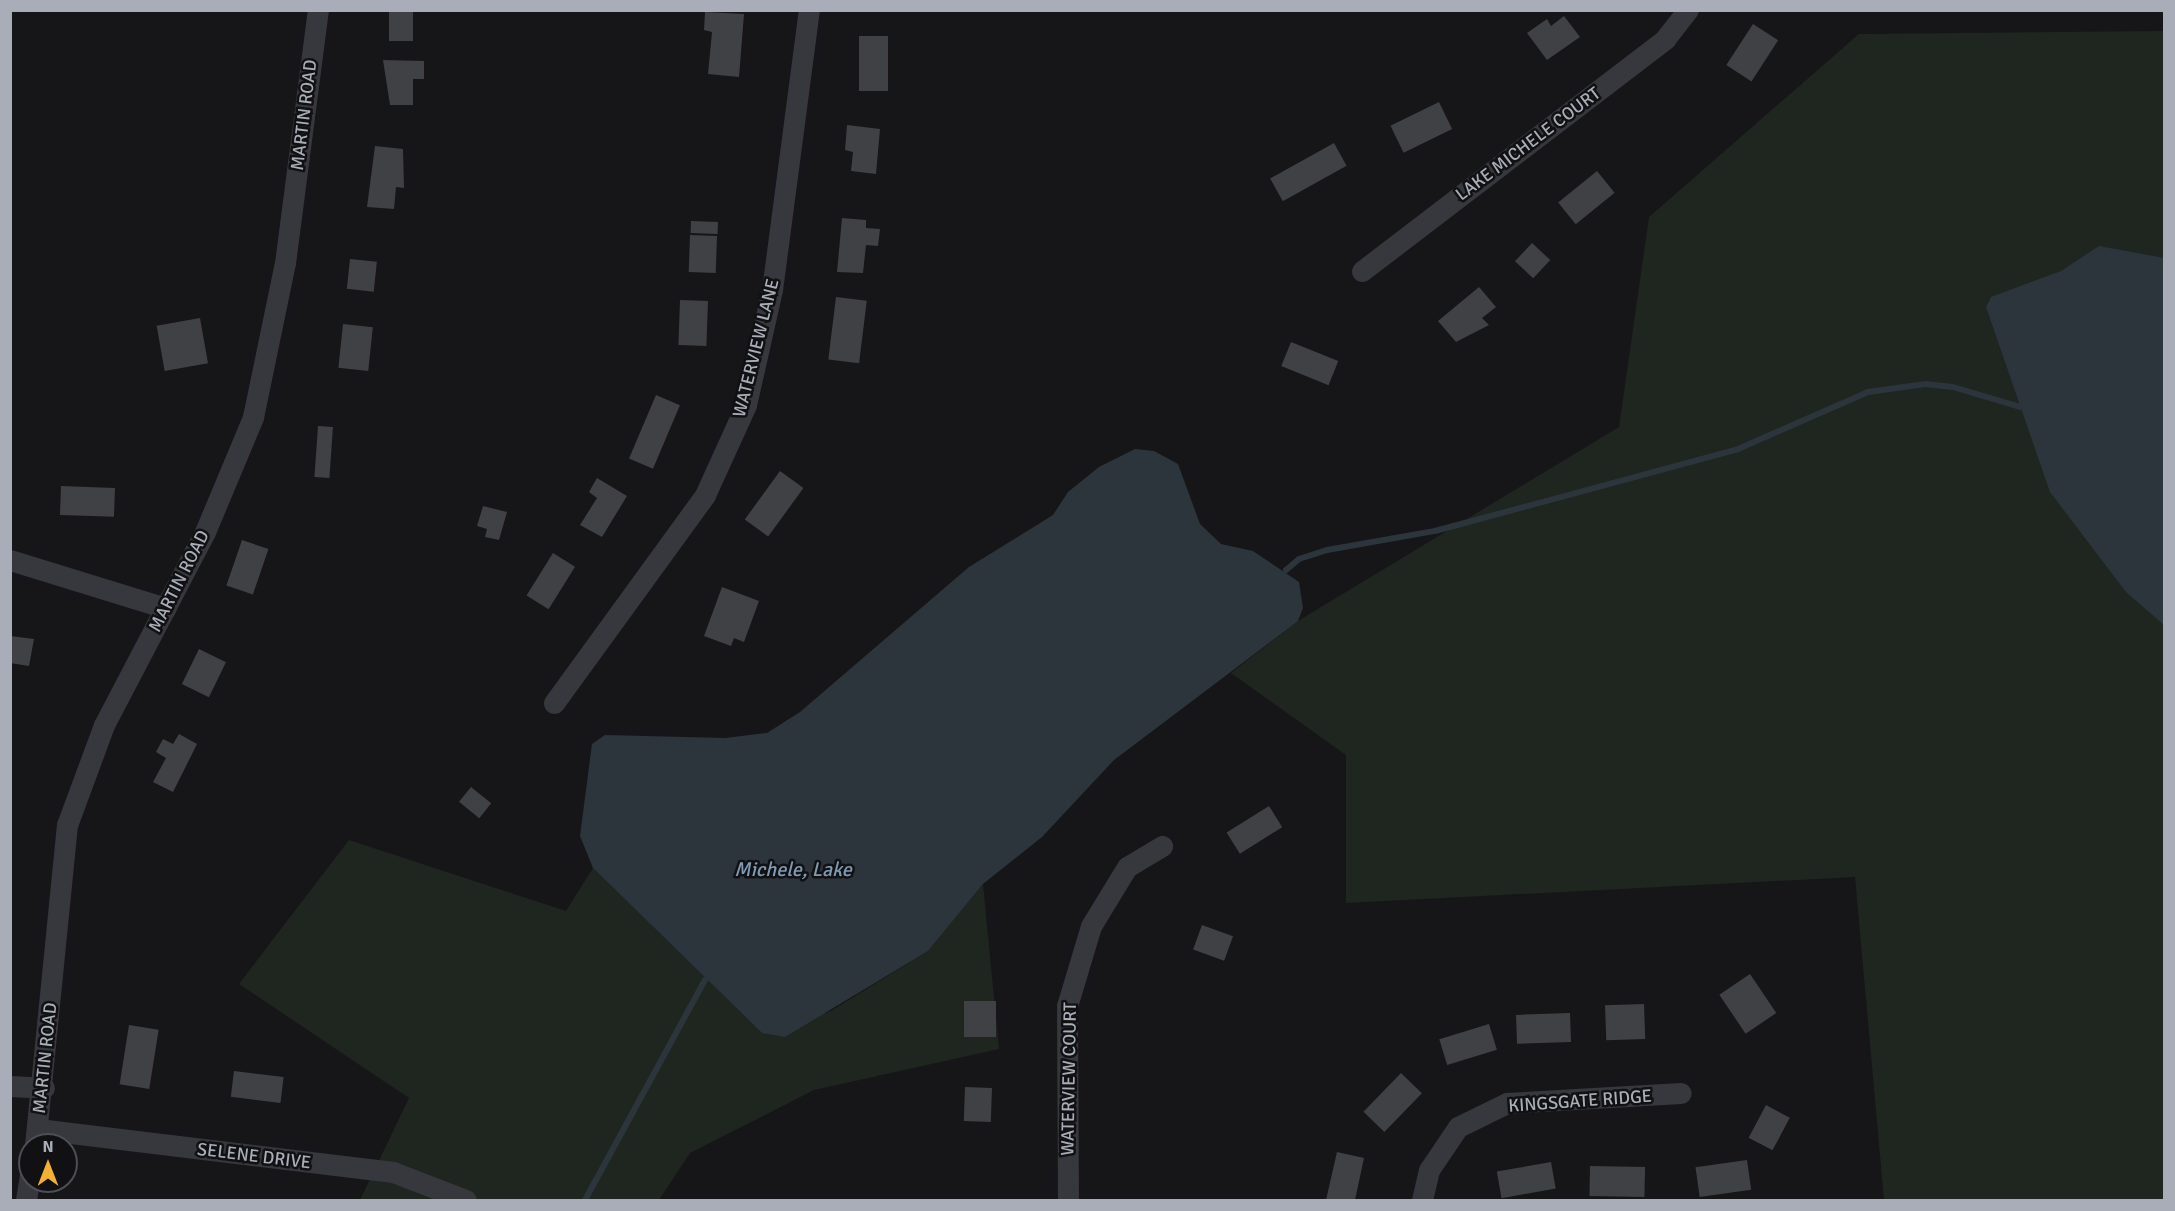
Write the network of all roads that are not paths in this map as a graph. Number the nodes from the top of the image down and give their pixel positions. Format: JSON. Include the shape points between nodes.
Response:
{"nodes":[{"id":1,"x":318,"y":10,"type":"edge"},
{"id":2,"x":809,"y":10,"type":"edge"},
{"id":3,"x":1688,"y":10,"type":"edge"},
{"id":4,"x":1362,"y":271,"type":"dead end"},
{"id":5,"x":10,"y":560,"type":"edge"},
{"id":6,"x":166,"y":608,"type":"junction"},
{"id":7,"x":554,"y":703,"type":"dead end"},
{"id":8,"x":1162,"y":846,"type":"dead end"},
{"id":9,"x":10,"y":1086,"type":"edge"},
{"id":10,"x":44,"y":1088,"type":"junction"},
{"id":11,"x":1681,"y":1093,"type":"dead end"},
{"id":12,"x":38,"y":1133,"type":"edge"},
{"id":13,"x":78,"y":1141,"type":"edge"},
{"id":14,"x":466,"y":1200,"type":"edge"},
{"id":15,"x":1068,"y":1200,"type":"edge"},
{"id":16,"x":1422,"y":1200,"type":"edge"}],
"edges":[{"from":1,"to":6,"type":"street","name":"MARTIN ROAD","via":[[285,263],[253,417]]},
{"from":2,"to":7,"type":"street","name":"WATERVIEW LANE","via":[[772,290],[746,405],[705,495]]},
{"from":3,"to":4,"type":"street","name":"LAKE MICHELE COURT","via":[[1665,39]]},
{"from":5,"to":6,"type":"street"},
{"from":6,"to":10,"type":"street","name":"MARTIN ROAD","via":[[76,789],[58,876]]},
{"from":8,"to":15,"type":"street","name":"WATERVIEW COURT","via":[[1127,867],[1091,926],[1067,1006]]},
{"from":9,"to":10,"type":"street"},
{"from":10,"to":12,"type":"street","name":"MARTIN ROAD"},
{"from":11,"to":16,"type":"street","name":"KINGSGATE RIDGE","via":[[1507,1103],[1458,1127],[1429,1170]]},
{"from":13,"to":14,"type":"street","name":"SELENE DRIVE","via":[[393,1172]]}]}
